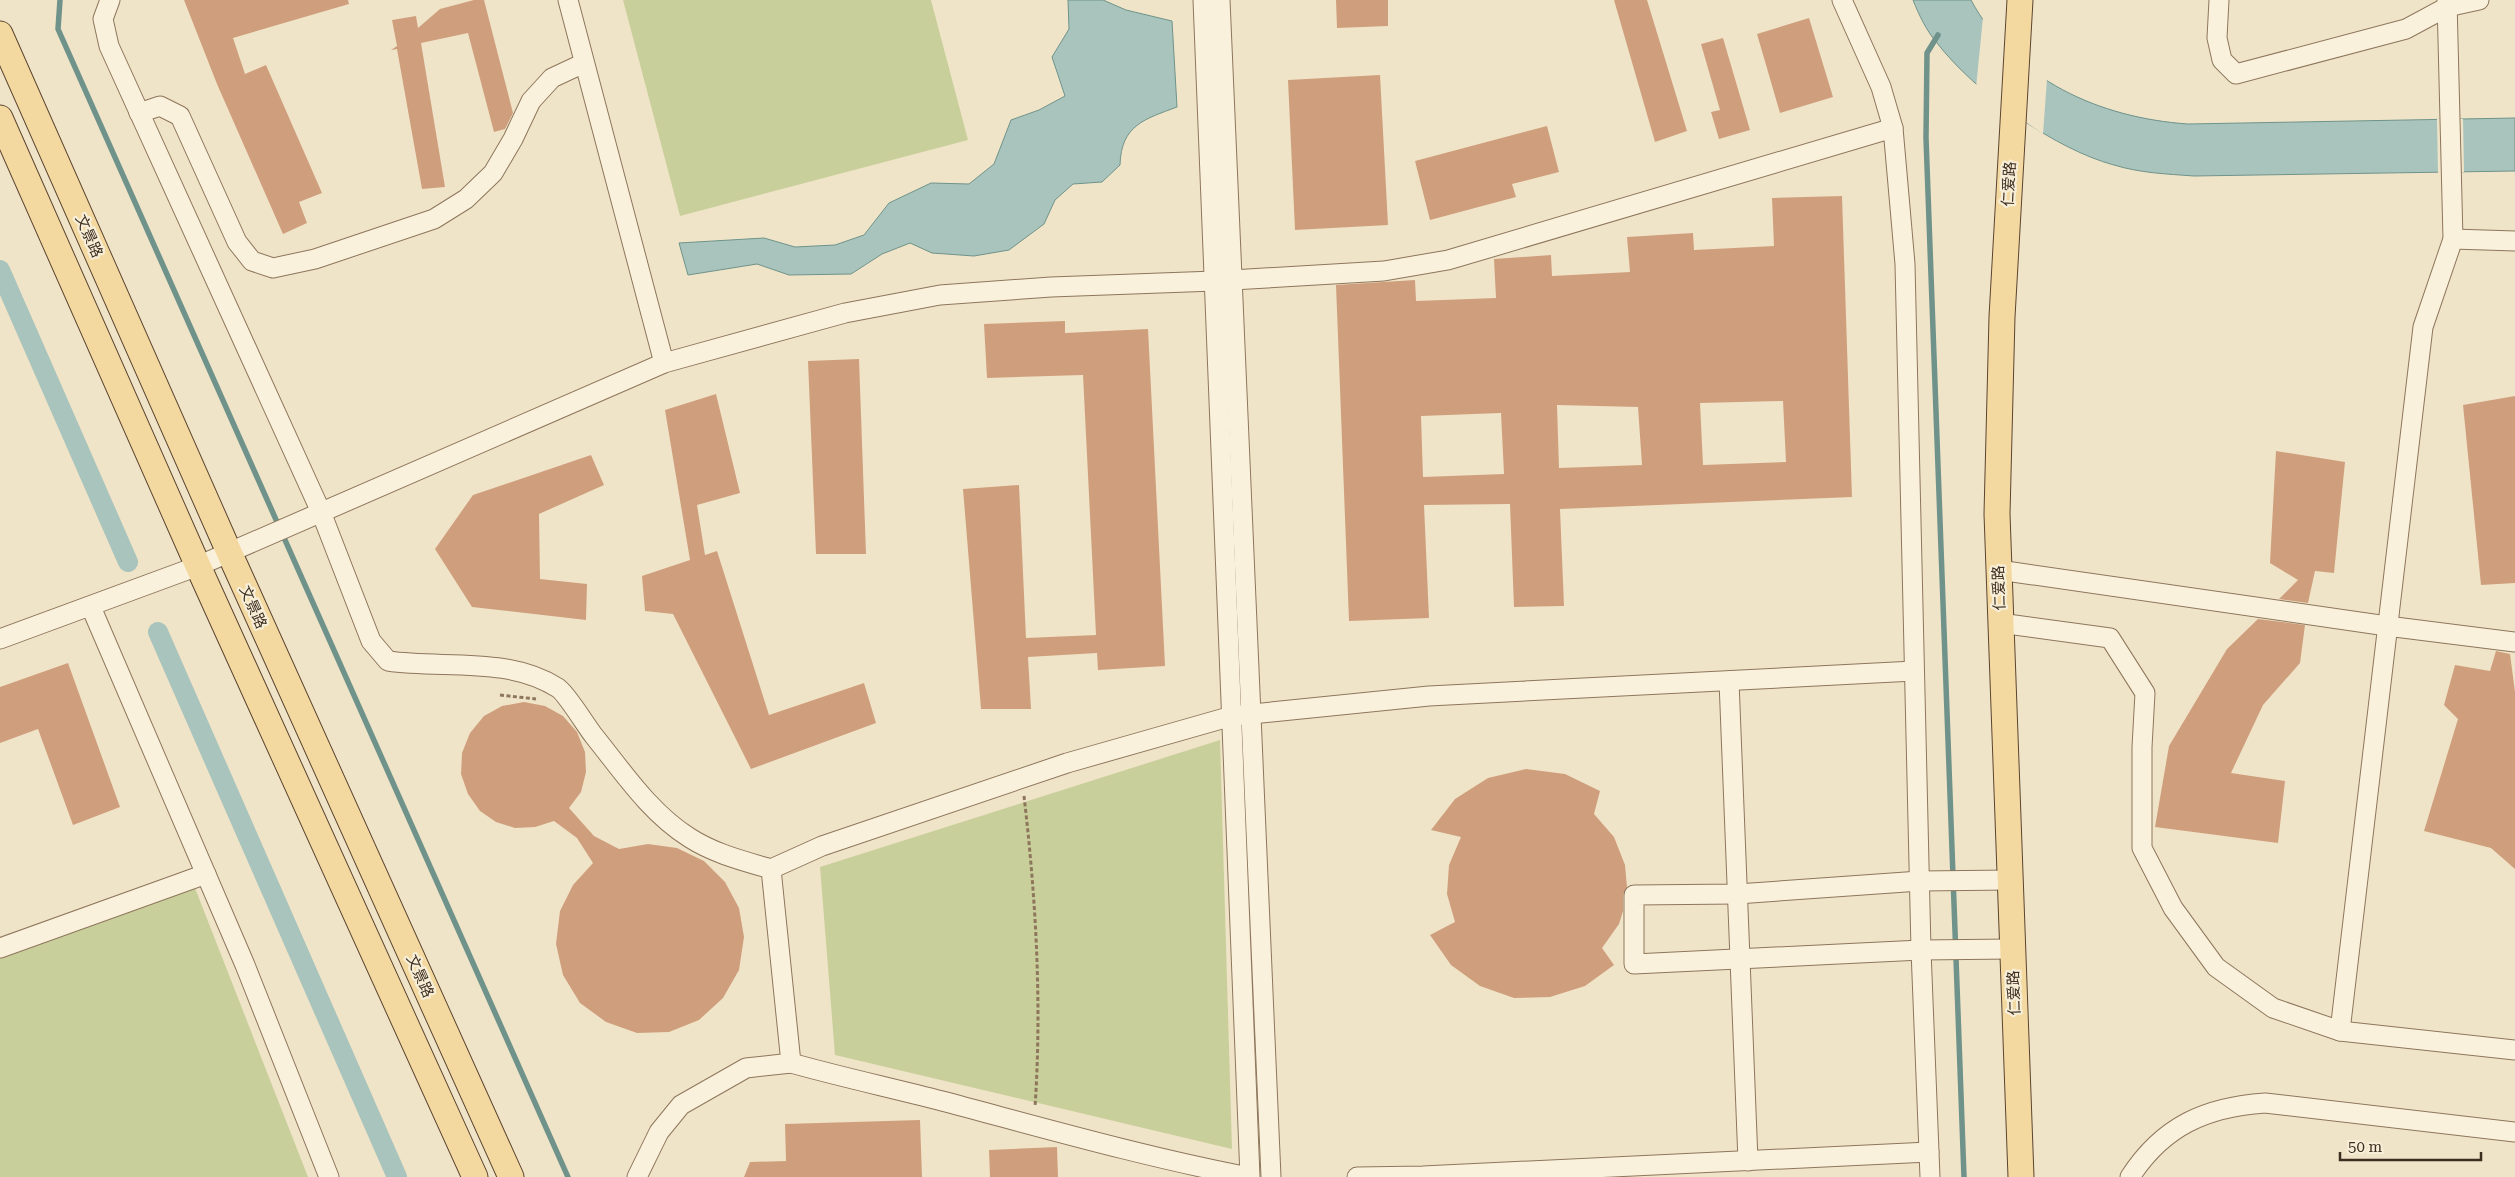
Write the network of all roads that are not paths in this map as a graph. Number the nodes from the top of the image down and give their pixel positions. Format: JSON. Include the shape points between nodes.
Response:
{"nodes":[{"id":1,"x":110,"y":0,"type":"edge"},
{"id":2,"x":568,"y":0,"type":"edge"},
{"id":3,"x":1203,"y":0,"type":"edge"},
{"id":4,"x":1220,"y":0,"type":"edge"},
{"id":5,"x":1842,"y":0,"type":"edge"},
{"id":6,"x":2020,"y":0,"type":"edge"},
{"id":7,"x":2219,"y":0,"type":"edge"},
{"id":8,"x":2479,"y":0,"type":"edge"},
{"id":9,"x":2447,"y":4,"type":"edge"},
{"id":10,"x":0,"y":34,"type":"edge"},
{"id":11,"x":584,"y":63,"type":"junction"},
{"id":12,"x":139,"y":113,"type":"junction"},
{"id":13,"x":0,"y":118,"type":"edge"},
{"id":14,"x":1892,"y":128,"type":"junction"},
{"id":15,"x":2453,"y":240,"type":"junction"},
{"id":16,"x":2515,"y":240,"type":"edge"},
{"id":17,"x":1223,"y":281,"type":"junction"},
{"id":18,"x":664,"y":363,"type":"junction"},
{"id":19,"x":321,"y":512,"type":"junction"},
{"id":20,"x":229,"y":552,"type":"junction"},
{"id":21,"x":198,"y":566,"type":"junction"},
{"id":22,"x":1998,"y":570,"type":"junction"},
{"id":23,"x":91,"y":607,"type":"junction"},
{"id":24,"x":2000,"y":623,"type":"junction"},
{"id":25,"x":2386,"y":626,"type":"junction"},
{"id":26,"x":0,"y":639,"type":"edge"},
{"id":27,"x":2515,"y":642,"type":"edge"},
{"id":28,"x":1914,"y":671,"type":"junction"},
{"id":29,"x":1729,"y":681,"type":"junction"},
{"id":30,"x":1241,"y":715,"type":"junction"},
{"id":31,"x":771,"y":869,"type":"junction"},
{"id":32,"x":206,"y":874,"type":"junction"},
{"id":33,"x":2010,"y":880,"type":"junction"},
{"id":34,"x":1920,"y":881,"type":"junction"},
{"id":35,"x":1737,"y":894,"type":"junction"},
{"id":36,"x":0,"y":948,"type":"edge"},
{"id":37,"x":2012,"y":949,"type":"junction"},
{"id":38,"x":1921,"y":950,"type":"junction"},
{"id":39,"x":1740,"y":958,"type":"junction"},
{"id":40,"x":2340,"y":1031,"type":"junction"},
{"id":41,"x":2515,"y":1050,"type":"edge"},
{"id":42,"x":791,"y":1063,"type":"junction"},
{"id":43,"x":2515,"y":1132,"type":"edge"},
{"id":44,"x":1929,"y":1152,"type":"junction"},
{"id":45,"x":1748,"y":1161,"type":"junction"},
{"id":46,"x":329,"y":1177,"type":"edge"},
{"id":47,"x":475,"y":1177,"type":"edge"},
{"id":48,"x":511,"y":1177,"type":"edge"},
{"id":49,"x":636,"y":1177,"type":"edge"},
{"id":50,"x":1250,"y":1177,"type":"edge"},
{"id":51,"x":1270,"y":1177,"type":"edge"},
{"id":52,"x":1357,"y":1177,"type":"edge"},
{"id":53,"x":1930,"y":1177,"type":"edge"},
{"id":54,"x":2021,"y":1177,"type":"edge"},
{"id":55,"x":2130,"y":1177,"type":"edge"}],
"edges":[{"from":1,"to":12,"type":"lane","via":[[104,19],[109,46]]},
{"from":2,"to":11,"type":"lane"},
{"from":3,"to":17,"type":"lane"},
{"from":4,"to":17,"type":"lane"},
{"from":5,"to":14,"type":"lane","via":[[1881,87]]},
{"from":6,"to":22,"type":"main road","name":"仁爱路","via":[[1998,412]]},
{"from":7,"to":9,"type":"lane","via":[[2217,38],[2222,60],[2236,74],[2406,29]]},
{"from":8,"to":9,"type":"lane"},
{"from":9,"to":15,"type":"lane"},
{"from":10,"to":20,"type":"main road","name":"文景路"},
{"from":11,"to":12,"type":"lane","via":[[552,78],[531,101],[493,173],[466,199],[434,218],[315,259],[273,268],[252,261],[237,242],[180,116],[160,106]]},
{"from":11,"to":18,"type":"lane"},
{"from":12,"to":19,"type":"lane"},
{"from":13,"to":21,"type":"main road"},
{"from":14,"to":17,"type":"lane","via":[[1448,260],[1384,271]]},
{"from":14,"to":28,"type":"lane","via":[[1905,264]]},
{"from":15,"to":16,"type":"lane"},
{"from":15,"to":25,"type":"lane","via":[[2422,328]]},
{"from":17,"to":18,"type":"lane","via":[[1051,287],[940,295],[844,313]]},
{"from":17,"to":30,"type":"lane"},
{"from":18,"to":19,"type":"lane"},
{"from":19,"to":20,"type":"lane"},
{"from":19,"to":31,"type":"lane","via":[[371,641],[388,661],[522,672],[559,689],[651,807],[690,838],[730,857]]},
{"from":20,"to":21,"type":"lane"},
{"from":20,"to":48,"type":"main road","name":"文景路"},
{"from":21,"to":23,"type":"lane"},
{"from":21,"to":47,"type":"main road"},
{"from":22,"to":24,"type":"main road","name":"仁爱路"},
{"from":22,"to":25,"type":"lane"},
{"from":23,"to":26,"type":"lane"},
{"from":23,"to":32,"type":"lane"},
{"from":24,"to":33,"type":"main road","name":"仁爱路"},
{"from":24,"to":40,"type":"lane","via":[[2110,638],[2145,693],[2142,848],[2173,908],[2216,967],[2273,1008]]},
{"from":25,"to":27,"type":"lane"},
{"from":25,"to":40,"type":"lane"},
{"from":28,"to":29,"type":"lane"},
{"from":28,"to":34,"type":"lane"},
{"from":29,"to":30,"type":"lane","via":[[1429,696]]},
{"from":29,"to":35,"type":"lane"},
{"from":30,"to":31,"type":"lane","via":[[1067,763],[822,846]]},
{"from":30,"to":50,"type":"lane"},
{"from":30,"to":51,"type":"lane"},
{"from":31,"to":42,"type":"lane"},
{"from":32,"to":36,"type":"lane"},
{"from":32,"to":46,"type":"lane"},
{"from":33,"to":34,"type":"lane"},
{"from":33,"to":37,"type":"main road","name":"仁爱路"},
{"from":34,"to":35,"type":"lane"},
{"from":34,"to":38,"type":"lane"},
{"from":35,"to":39,"type":"lane"},
{"from":35,"to":39,"type":"lane","via":[[1634,895],[1634,964]]},
{"from":37,"to":38,"type":"lane"},
{"from":37,"to":54,"type":"main road","name":"仁爱路"},
{"from":38,"to":39,"type":"lane"},
{"from":38,"to":44,"type":"lane"},
{"from":39,"to":45,"type":"lane"},
{"from":40,"to":41,"type":"lane"},
{"from":42,"to":49,"type":"lane","via":[[746,1068],[680,1105],[659,1132]]},
{"from":42,"to":50,"type":"lane","via":[[1180,1163]]},
{"from":43,"to":55,"type":"lane","via":[[2265,1103],[2238,1105],[2183,1124],[2152,1146]]},
{"from":44,"to":45,"type":"lane"},
{"from":44,"to":53,"type":"lane"},
{"from":45,"to":52,"type":"lane"}]}
